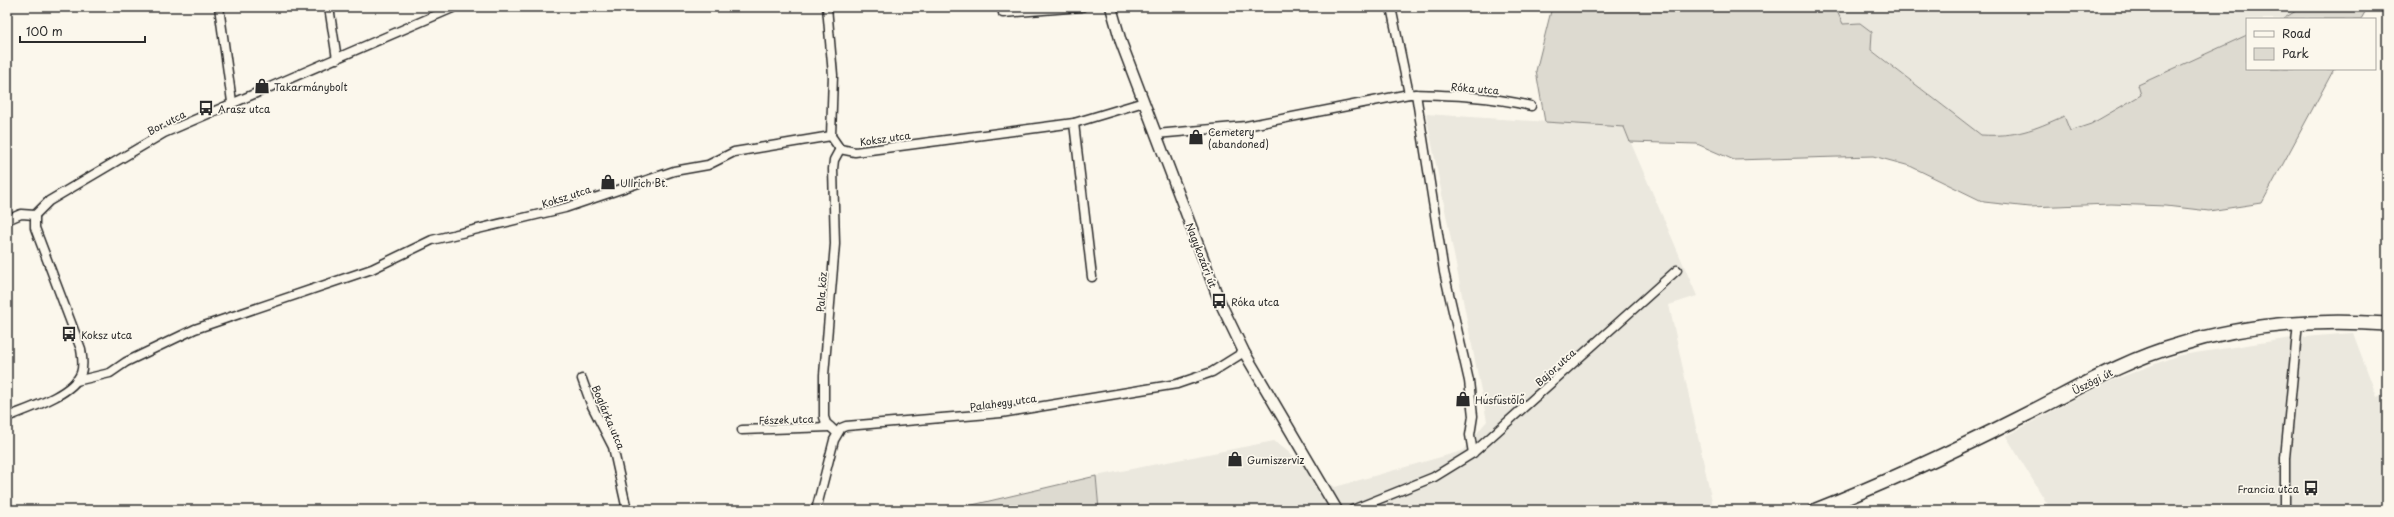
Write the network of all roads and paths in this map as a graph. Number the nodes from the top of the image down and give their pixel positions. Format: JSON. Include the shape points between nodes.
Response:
{"nodes":[{"id":1,"x":219,"y":7,"type":"edge"},
{"id":2,"x":329,"y":7,"type":"edge"},
{"id":3,"x":455,"y":7,"type":"edge"},
{"id":4,"x":827,"y":7,"type":"edge"},
{"id":5,"x":1082,"y":7,"type":"edge"},
{"id":6,"x":1111,"y":7,"type":"edge"},
{"id":7,"x":1391,"y":7,"type":"edge"},
{"id":8,"x":1003,"y":13,"type":"dead end"},
{"id":9,"x":337,"y":59,"type":"junction"},
{"id":10,"x":1412,"y":94,"type":"junction"},
{"id":11,"x":232,"y":102,"type":"junction"},
{"id":12,"x":1144,"y":102,"type":"junction"},
{"id":13,"x":1531,"y":106,"type":"dead end"},
{"id":14,"x":1074,"y":123,"type":"junction"},
{"id":15,"x":1156,"y":134,"type":"junction"},
{"id":16,"x":832,"y":136,"type":"junction"},
{"id":17,"x":840,"y":149,"type":"junction"},
{"id":18,"x":35,"y":215,"type":"junction"},
{"id":19,"x":7,"y":220,"type":"edge"},
{"id":20,"x":1677,"y":270,"type":"dead end"},
{"id":21,"x":1092,"y":277,"type":"dead end"},
{"id":22,"x":2298,"y":323,"type":"junction"},
{"id":23,"x":2387,"y":324,"type":"edge"},
{"id":24,"x":1244,"y":352,"type":"junction"},
{"id":25,"x":582,"y":379,"type":"dead end"},
{"id":26,"x":76,"y":381,"type":"junction"},
{"id":27,"x":7,"y":417,"type":"edge"},
{"id":28,"x":830,"y":427,"type":"junction"},
{"id":29,"x":742,"y":430,"type":"dead end"},
{"id":30,"x":837,"y":433,"type":"junction"},
{"id":31,"x":1473,"y":453,"type":"junction"},
{"id":32,"x":626,"y":510,"type":"edge"},
{"id":33,"x":816,"y":510,"type":"edge"},
{"id":34,"x":1337,"y":510,"type":"edge"},
{"id":35,"x":1352,"y":510,"type":"edge"},
{"id":36,"x":1816,"y":510,"type":"edge"},
{"id":37,"x":2285,"y":510,"type":"edge"}],
"edges":[{"from":1,"to":11,"type":"street"},
{"from":2,"to":9,"type":"street"},
{"from":3,"to":9,"type":"street","name":"Bor utca"},
{"from":4,"to":16,"type":"street","via":[[833,75]]},
{"from":5,"to":8,"type":"street"},
{"from":6,"to":12,"type":"street","name":"Nagykozári út","via":[[1114,23]]},
{"from":7,"to":10,"type":"street"},
{"from":9,"to":11,"type":"street","name":"Bor utca"},
{"from":10,"to":13,"type":"street","name":"Róka utca","via":[[1504,100]]},
{"from":10,"to":15,"type":"street","name":"Róka utca","via":[[1246,126]]},
{"from":10,"to":31,"type":"street","via":[[1444,272],[1469,381],[1473,416],[1470,435]]},
{"from":11,"to":18,"type":"street","name":"Bor utca","via":[[157,137],[49,201]]},
{"from":12,"to":14,"type":"street","name":"Koksz utca"},
{"from":12,"to":15,"type":"street","name":"Nagykozári út"},
{"from":14,"to":17,"type":"street","name":"Koksz utca","via":[[856,152]]},
{"from":14,"to":21,"type":"street"},
{"from":15,"to":24,"type":"street","name":"Nagykozári út","via":[[1219,300]]},
{"from":16,"to":17,"type":"street"},
{"from":16,"to":26,"type":"street","name":"Koksz utca","via":[[734,152],[708,165],[674,171],[565,208],[432,240],[372,269],[195,328],[126,362],[110,373]]},
{"from":17,"to":28,"type":"street","name":"Pala köz","via":[[834,164],[835,244],[824,374],[824,417]]},
{"from":18,"to":19,"type":"street","via":[[21,214]]},
{"from":18,"to":26,"type":"street","name":"Koksz utca","via":[[35,228],[81,349],[81,374]]},
{"from":20,"to":31,"type":"street","name":"Bajor utca"},
{"from":22,"to":23,"type":"main road","name":"Üszögi út"},
{"from":22,"to":36,"type":"main road","name":"Üszögi út","via":[[2241,330],[2160,351],[2128,363],[1946,455]]},
{"from":22,"to":37,"type":"street","via":[[2285,458]]},
{"from":24,"to":30,"type":"street","name":"Palahegy utca","via":[[1212,372],[1177,384],[1001,413],[846,426]]},
{"from":24,"to":34,"type":"street","name":"Nagykozári út"},
{"from":25,"to":32,"type":"street","name":"Boglárka utca","via":[[591,404],[613,447]]},
{"from":26,"to":27,"type":"street","name":"Koksz utca","via":[[63,393]]},
{"from":28,"to":29,"type":"street","name":"Fészek utca"},
{"from":28,"to":30,"type":"street"},
{"from":30,"to":33,"type":"street"},
{"from":31,"to":35,"type":"street","name":"Bajor utca","via":[[1434,477]]}]}
